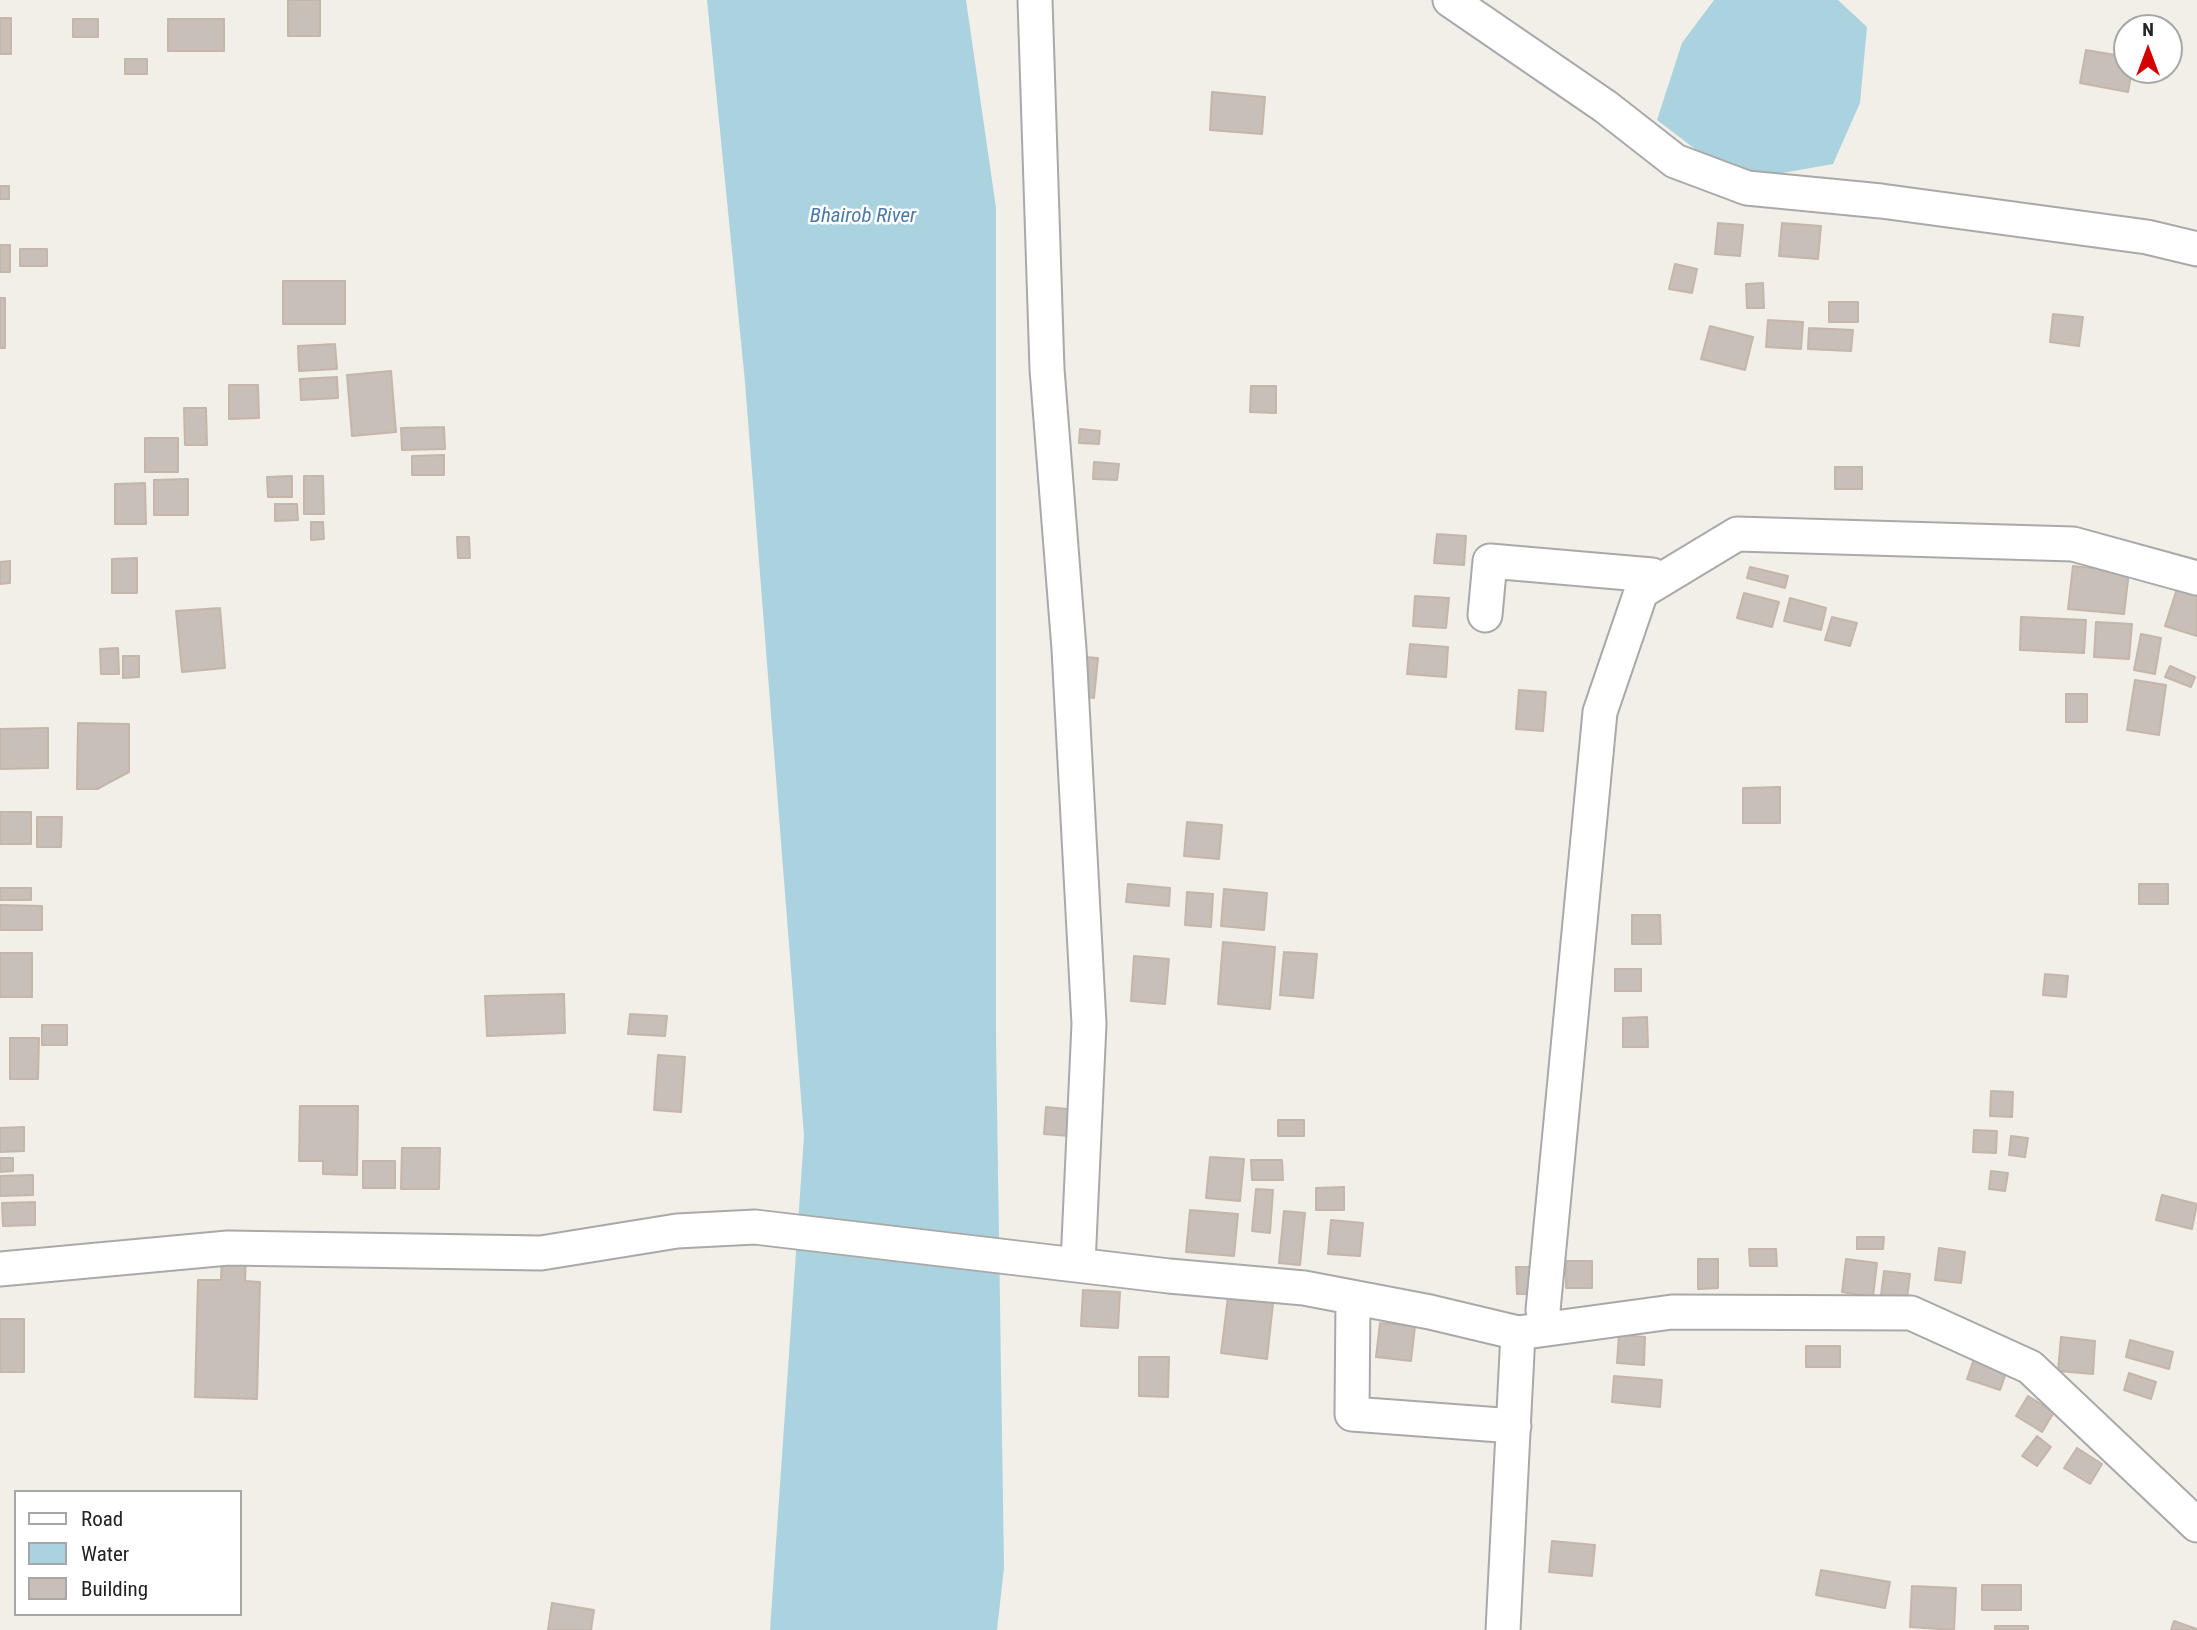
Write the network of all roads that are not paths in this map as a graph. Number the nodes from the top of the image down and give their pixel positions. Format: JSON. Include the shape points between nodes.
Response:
{"nodes":[{"id":1,"x":1035,"y":0,"type":"edge"},
{"id":2,"x":1450,"y":0,"type":"edge"},
{"id":3,"x":2197,"y":249,"type":"edge"},
{"id":4,"x":1652,"y":575,"type":"dead end"},
{"id":5,"x":2197,"y":578,"type":"edge"},
{"id":6,"x":1485,"y":615,"type":"dead end"},
{"id":7,"x":1078,"y":1264,"type":"junction"},
{"id":8,"x":0,"y":1269,"type":"edge"},
{"id":9,"x":1353,"y":1298,"type":"junction"},
{"id":10,"x":1543,"y":1310,"type":"dead end"},
{"id":11,"x":1518,"y":1333,"type":"junction"},
{"id":12,"x":1514,"y":1426,"type":"junction"},
{"id":13,"x":2197,"y":1525,"type":"edge"},
{"id":14,"x":1503,"y":1630,"type":"edge"}],
"edges":[{"from":1,"to":7,"type":"street","via":[[1047,369],[1069,649],[1088,1024]]},
{"from":2,"to":3,"type":"street","via":[[1606,107],[1675,162],[1747,188],[2147,237]]},
{"from":4,"to":6,"type":"street","via":[[1490,561]]},
{"from":5,"to":10,"type":"street","via":[[2073,544],[1737,534],[1642,592],[1600,712]]},
{"from":7,"to":8,"type":"street","via":[[755,1227],[677,1231],[541,1253],[228,1248]]},
{"from":7,"to":9,"type":"street","via":[[1304,1288]]},
{"from":9,"to":11,"type":"street"},
{"from":9,"to":12,"type":"street","via":[[1352,1414]]},
{"from":11,"to":12,"type":"street"},
{"from":11,"to":13,"type":"street","via":[[1672,1312],[1911,1313],[2030,1367]]},
{"from":12,"to":14,"type":"street"}]}
